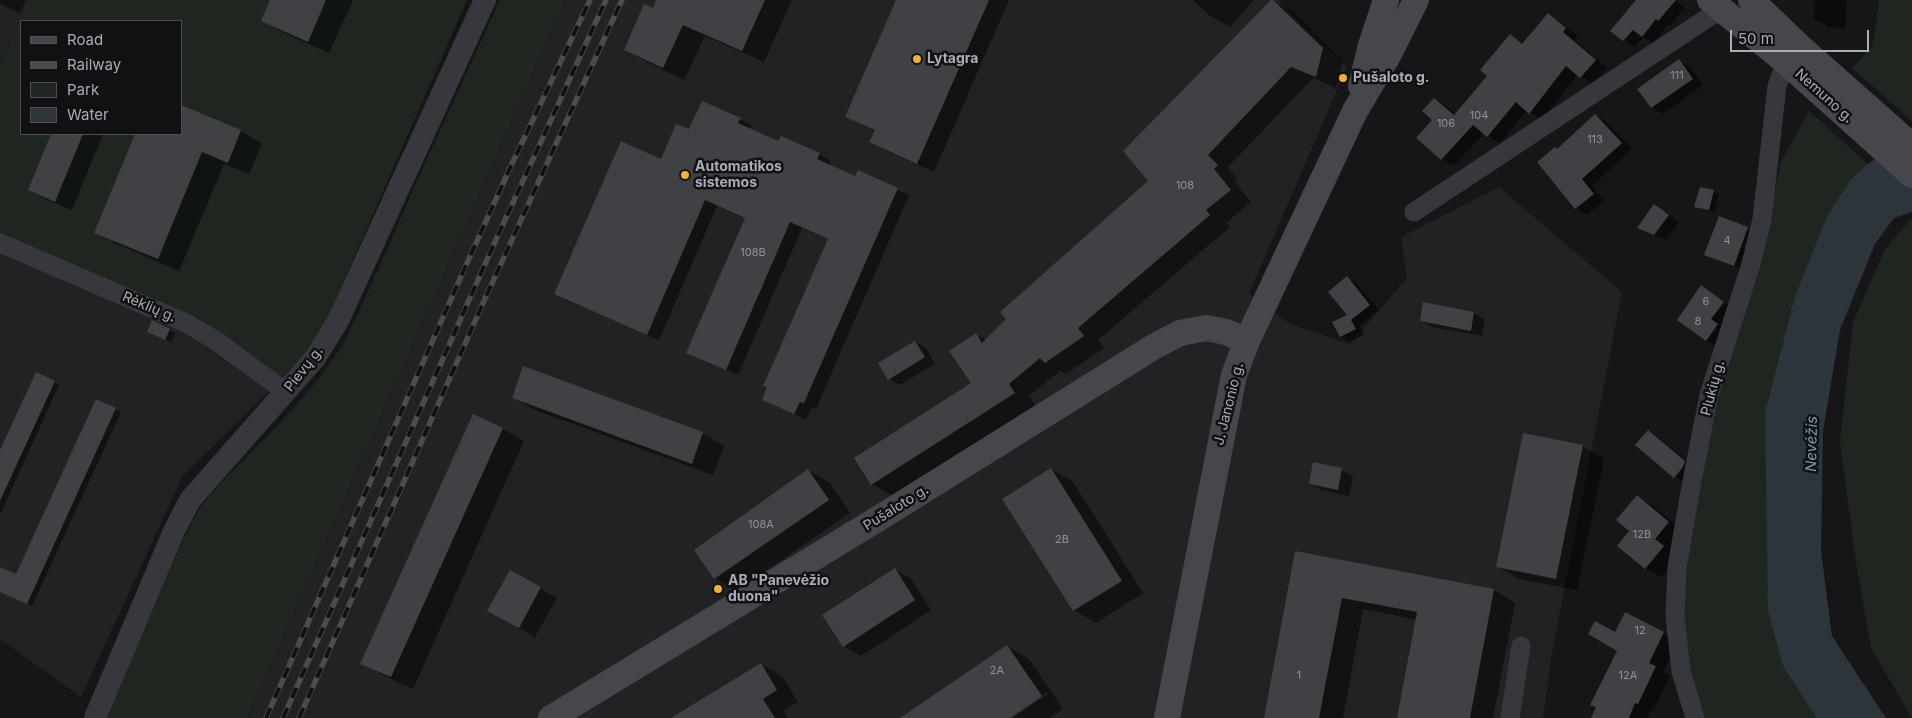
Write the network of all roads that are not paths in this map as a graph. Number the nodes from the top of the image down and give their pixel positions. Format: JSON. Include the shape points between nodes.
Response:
{"nodes":[{"id":1,"x":485,"y":0,"type":"edge"},
{"id":2,"x":1386,"y":0,"type":"edge"},
{"id":3,"x":1416,"y":0,"type":"edge"},
{"id":4,"x":1751,"y":0,"type":"edge"},
{"id":5,"x":1716,"y":4,"type":"edge"},
{"id":6,"x":1793,"y":55,"type":"junction"},
{"id":7,"x":1355,"y":111,"type":"junction"},
{"id":8,"x":1912,"y":146,"type":"edge"},
{"id":9,"x":1912,"y":175,"type":"edge"},
{"id":10,"x":1414,"y":212,"type":"dead end"},
{"id":11,"x":0,"y":243,"type":"edge"},
{"id":12,"x":1247,"y":341,"type":"junction"},
{"id":13,"x":286,"y":392,"type":"junction"},
{"id":14,"x":1521,"y":646,"type":"dead end"},
{"id":15,"x":94,"y":718,"type":"edge"},
{"id":16,"x":550,"y":718,"type":"edge"},
{"id":17,"x":1167,"y":718,"type":"edge"},
{"id":18,"x":1510,"y":718,"type":"edge"},
{"id":19,"x":1695,"y":718,"type":"edge"}],
"edges":[{"from":1,"to":13,"type":"street","name":"Pievų g.","via":[[338,321]]},
{"from":2,"to":7,"type":"main road","name":"J. Janonio g."},
{"from":3,"to":7,"type":"main road","name":"J. Janonio g."},
{"from":4,"to":6,"type":"main road","name":"Nemuno g."},
{"from":5,"to":6,"type":"main road","name":"Nemuno g."},
{"from":5,"to":10,"type":"street"},
{"from":6,"to":8,"type":"main road","name":"Nemuno g."},
{"from":6,"to":9,"type":"main road","name":"Nemuno g."},
{"from":6,"to":19,"type":"street","name":"Plukių g.","via":[[1777,86],[1762,219],[1709,395],[1677,568],[1676,626],[1682,671]]},
{"from":7,"to":12,"type":"main road","name":"J. Janonio g."},
{"from":11,"to":13,"type":"street","name":"Rėklių g.","via":[[186,323]]},
{"from":12,"to":16,"type":"main road","name":"Pušaloto g.","via":[[1206,328],[1180,333],[1154,346]]},
{"from":12,"to":17,"type":"main road","name":"J. Janonio g.","via":[[1228,400]]},
{"from":13,"to":15,"type":"street","name":"Pievų g.","via":[[190,500]]},
{"from":14,"to":18,"type":"street"}]}
